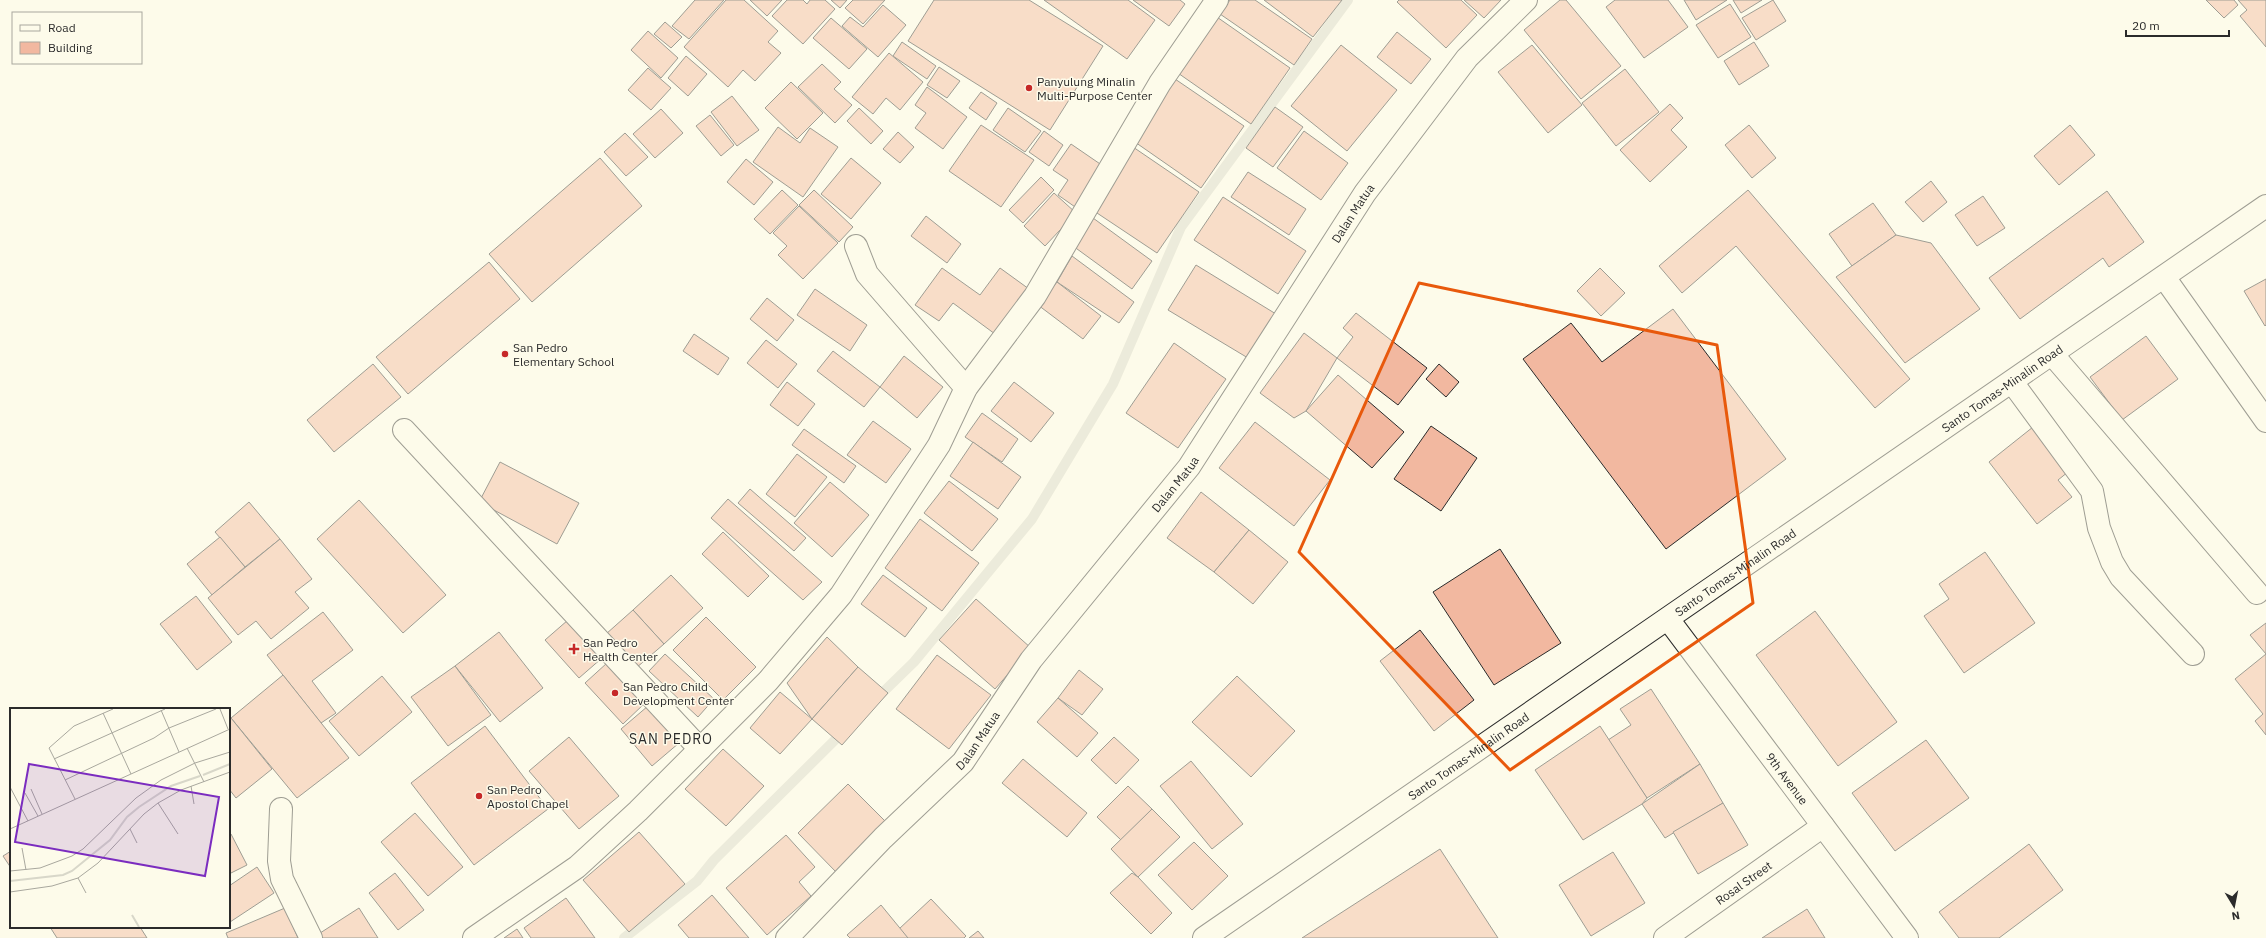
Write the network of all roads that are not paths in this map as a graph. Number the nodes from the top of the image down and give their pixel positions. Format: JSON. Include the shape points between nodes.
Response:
{"nodes":[{"id":1,"x":1217,"y":0,"type":"edge"},
{"id":2,"x":1526,"y":0,"type":"edge"},
{"id":3,"x":2266,"y":206,"type":"edge"},
{"id":4,"x":856,"y":246,"type":"dead end"},
{"id":5,"x":2164,"y":277,"type":"junction"},
{"id":6,"x":2052,"y":354,"type":"junction"},
{"id":7,"x":2012,"y":382,"type":"junction"},
{"id":8,"x":966,"y":388,"type":"junction"},
{"id":9,"x":2266,"y":421,"type":"edge"},
{"id":10,"x":404,"y":430,"type":"dead end"},
{"id":11,"x":2257,"y":593,"type":"dead end"},
{"id":12,"x":1668,"y":619,"type":"junction"},
{"id":13,"x":2193,"y":654,"type":"dead end"},
{"id":14,"x":700,"y":749,"type":"junction"},
{"id":15,"x":281,"y":809,"type":"dead end"},
{"id":16,"x":1823,"y":826,"type":"junction"},
{"id":17,"x":310,"y":938,"type":"edge"},
{"id":18,"x":474,"y":938,"type":"edge"},
{"id":19,"x":787,"y":938,"type":"edge"},
{"id":20,"x":1204,"y":938,"type":"edge"},
{"id":21,"x":1665,"y":938,"type":"edge"},
{"id":22,"x":1907,"y":938,"type":"edge"}],
"edges":[{"from":1,"to":8,"type":"street","via":[[1160,83],[1035,296]]},
{"from":2,"to":19,"type":"street","name":"Dalan Matua","via":[[1467,58],[1365,193],[1189,467],[1031,660],[963,762],[884,838]]},
{"from":3,"to":5,"type":"street","name":"Santo Tomas-Minalin Road"},
{"from":4,"to":8,"type":"street","via":[[868,274]]},
{"from":5,"to":6,"type":"street","name":"Santo Tomas-Minalin Road"},
{"from":5,"to":9,"type":"street"},
{"from":6,"to":7,"type":"street","name":"Santo Tomas-Minalin Road"},
{"from":6,"to":11,"type":"street"},
{"from":7,"to":12,"type":"street","name":"Santo Tomas-Minalin Road"},
{"from":7,"to":13,"type":"street","via":[[2092,491],[2099,528],[2112,562],[2121,577]]},
{"from":8,"to":14,"type":"street","via":[[939,445],[841,595],[768,680]]},
{"from":10,"to":14,"type":"street"},
{"from":12,"to":16,"type":"street","name":"9th Avenue"},
{"from":12,"to":20,"type":"street","name":"Santo Tomas-Minalin Road"},
{"from":14,"to":18,"type":"street","via":[[577,867]]},
{"from":15,"to":17,"type":"street","via":[[279,861],[282,879]]},
{"from":16,"to":21,"type":"street","name":"Rosal Street"},
{"from":16,"to":22,"type":"street","name":"9th Avenue"}]}
